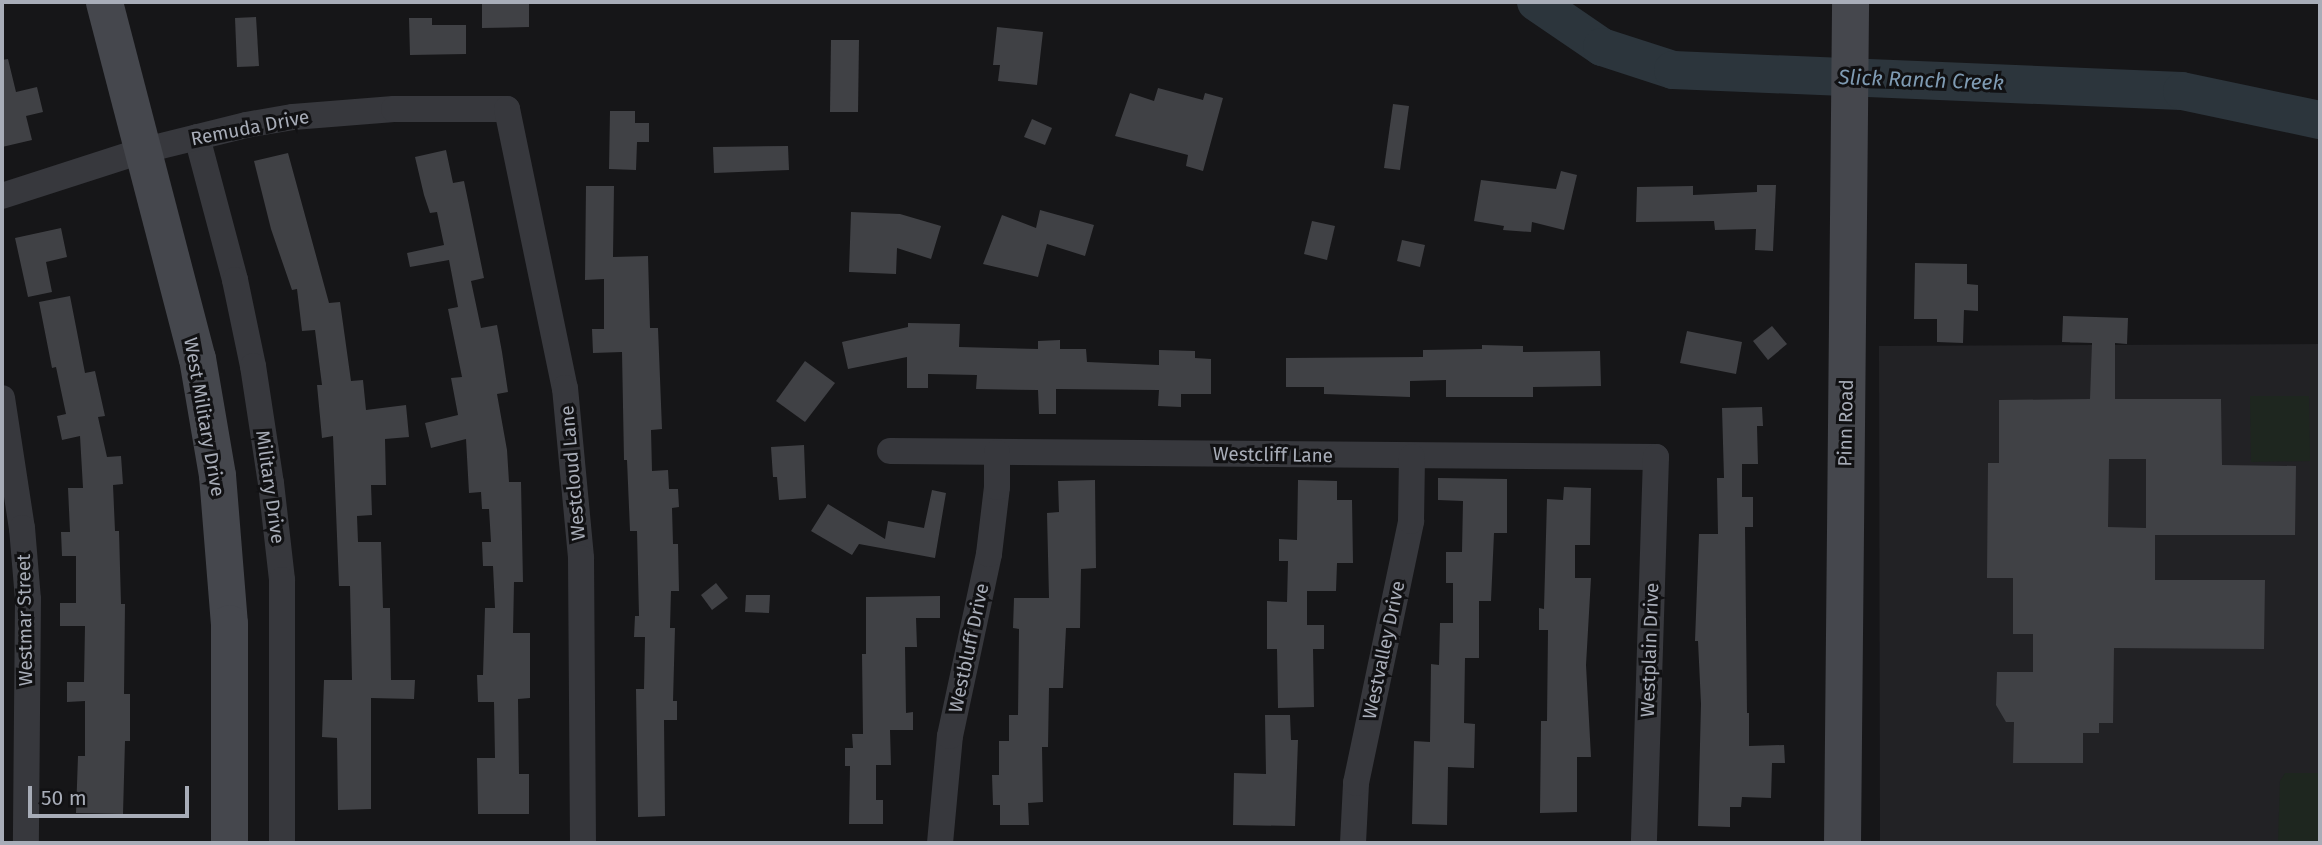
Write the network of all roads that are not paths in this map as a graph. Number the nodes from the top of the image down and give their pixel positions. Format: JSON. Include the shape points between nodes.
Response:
{"nodes":[{"id":1,"x":104,"y":2,"type":"edge"},
{"id":2,"x":1850,"y":17,"type":"edge"},
{"id":3,"x":507,"y":109,"type":"joint"},
{"id":4,"x":197,"y":137,"type":"junction"},
{"id":5,"x":141,"y":150,"type":"junction"},
{"id":6,"x":2,"y":196,"type":"edge"},
{"id":7,"x":2,"y":398,"type":"edge"},
{"id":8,"x":890,"y":452,"type":"dead end"},
{"id":9,"x":997,"y":453,"type":"junction"},
{"id":10,"x":1412,"y":457,"type":"junction"},
{"id":11,"x":1656,"y":457,"type":"joint"},
{"id":12,"x":13,"y":545,"type":"edge"},
{"id":13,"x":26,"y":843,"type":"edge"},
{"id":14,"x":229,"y":843,"type":"edge"},
{"id":15,"x":282,"y":843,"type":"edge"},
{"id":16,"x":583,"y":843,"type":"edge"},
{"id":17,"x":940,"y":843,"type":"edge"},
{"id":18,"x":1353,"y":843,"type":"edge"},
{"id":19,"x":1644,"y":843,"type":"edge"},
{"id":20,"x":1842,"y":843,"type":"edge"}],
"edges":[{"from":1,"to":5,"type":"main road","name":"West Military Drive"},
{"from":2,"to":20,"type":"main road","name":"Pinn Road"},
{"from":3,"to":4,"type":"street","name":"Remuda Drive","via":[[394,109],[304,116]]},
{"from":3,"to":16,"type":"street","name":"Westcloud Lane","via":[[565,388],[581,558]]},
{"from":4,"to":5,"type":"street","name":"Remuda Drive"},
{"from":4,"to":15,"type":"street","name":"Military Drive","via":[[253,366],[271,484],[284,635]]},
{"from":5,"to":6,"type":"street","name":"Remuda Drive"},
{"from":5,"to":14,"type":"main road","name":"West Military Drive","via":[[197,359],[217,475],[229,623]]},
{"from":7,"to":12,"type":"street","name":"Westmar Street"},
{"from":8,"to":9,"type":"street","name":"Westcliff Lane"},
{"from":9,"to":10,"type":"street","name":"Westcliff Lane"},
{"from":9,"to":17,"type":"street","name":"Westbluff Drive","via":[[989,554],[950,736]]},
{"from":10,"to":11,"type":"street","name":"Westcliff Lane"},
{"from":10,"to":18,"type":"street","name":"Westvalley Drive","via":[[1411,521],[1356,783]]},
{"from":11,"to":19,"type":"street","name":"Westplain Drive"},
{"from":12,"to":13,"type":"street","name":"Westmar Street","via":[[28,598]]}]}
